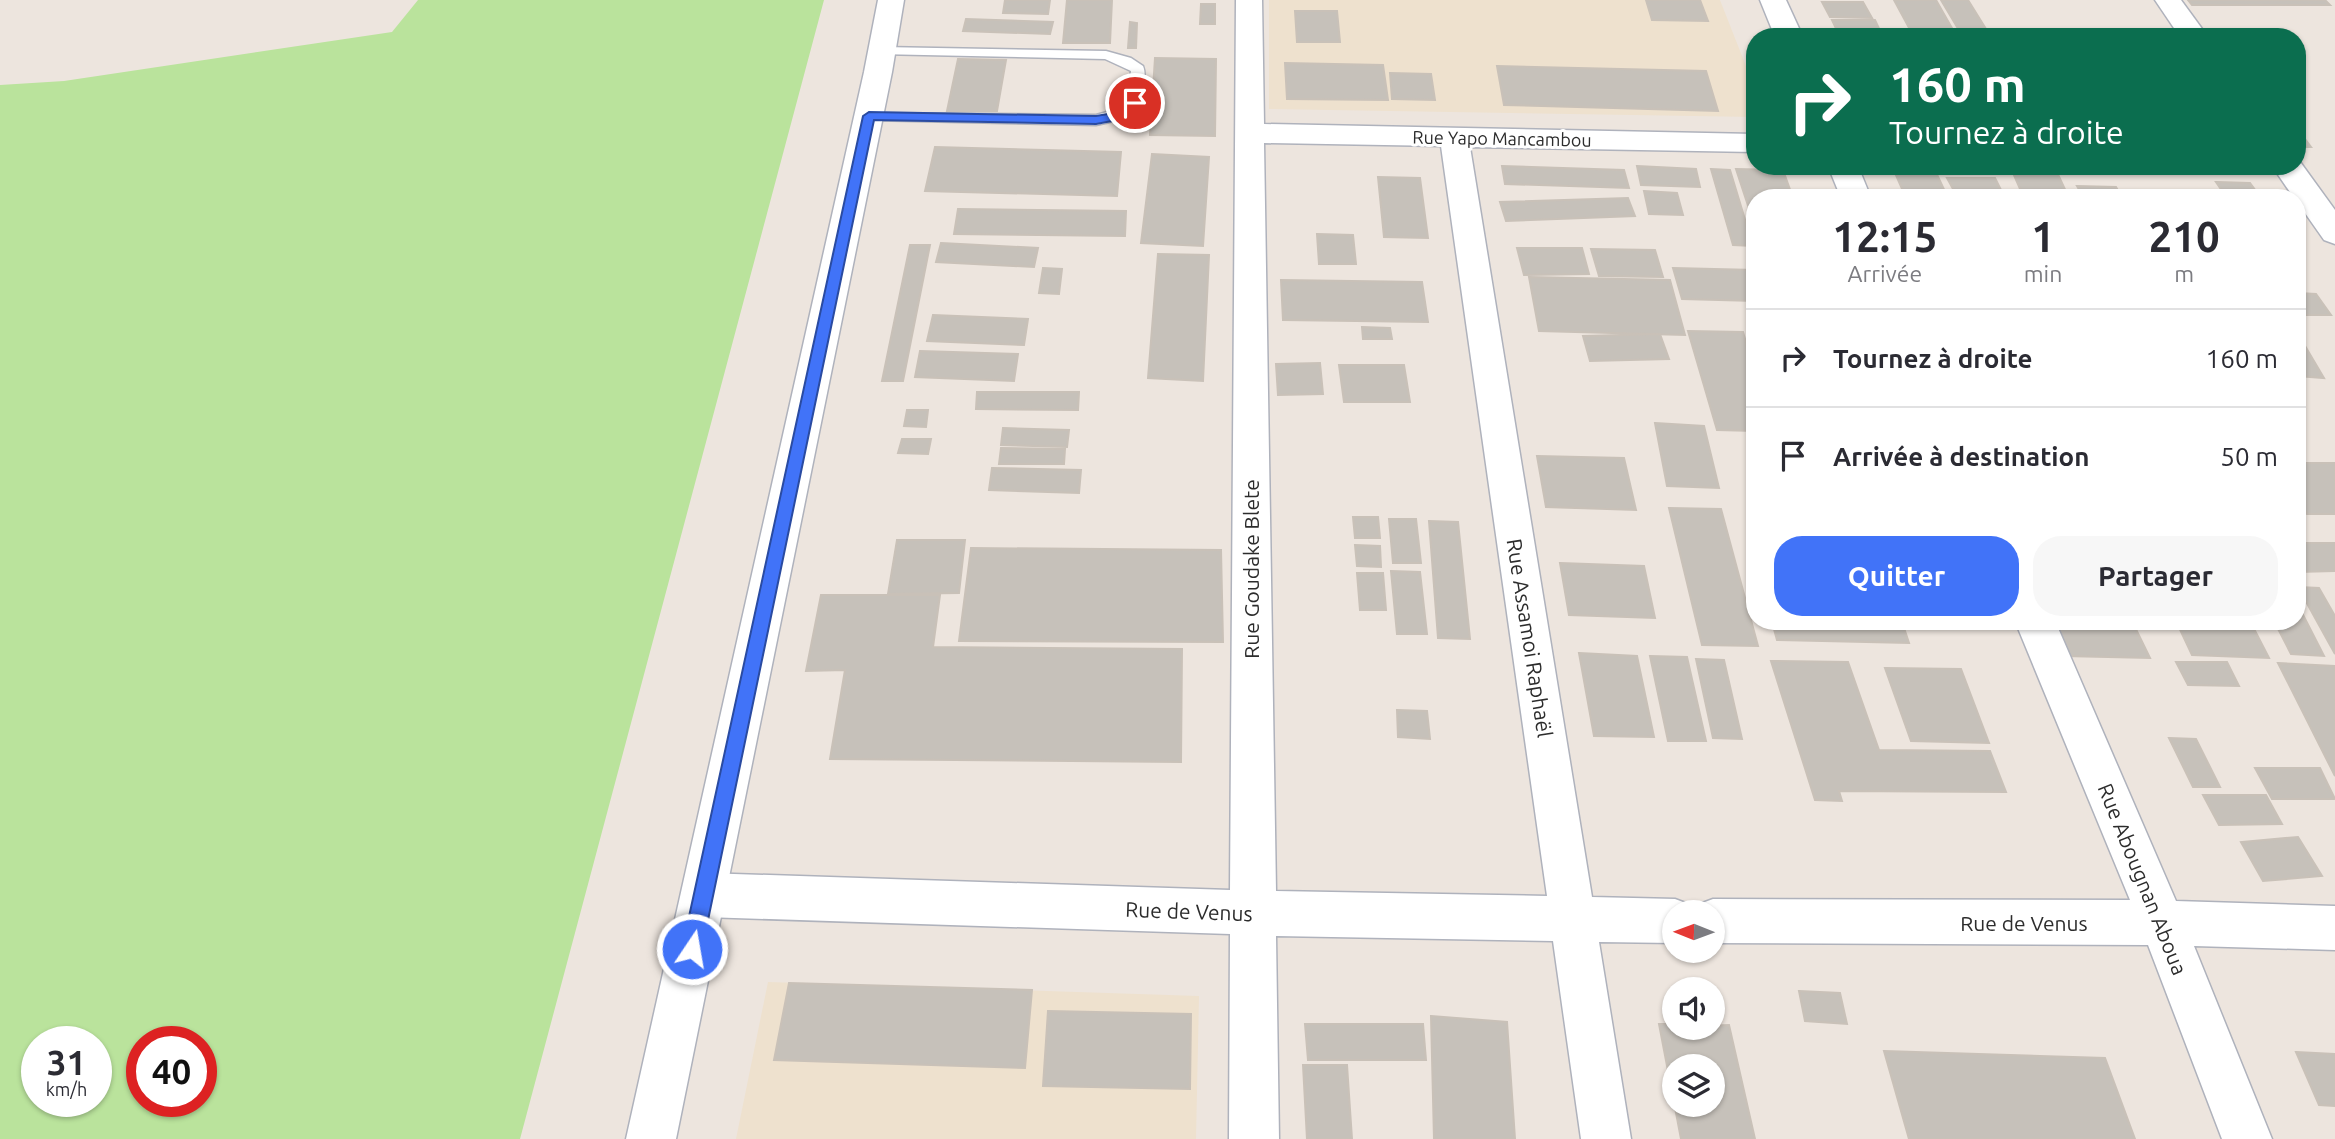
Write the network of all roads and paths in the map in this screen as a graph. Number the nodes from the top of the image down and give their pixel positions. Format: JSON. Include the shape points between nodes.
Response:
{"nodes":[{"id":1,"x":891,"y":0,"type":"edge"},
{"id":2,"x":1250,"y":0,"type":"edge"},
{"id":3,"x":1773,"y":0,"type":"edge"},
{"id":4,"x":2168,"y":0,"type":"edge"},
{"id":5,"x":1785,"y":28,"type":"edge"},
{"id":6,"x":2188,"y":28,"type":"edge"},
{"id":7,"x":882,"y":51,"type":"junction"},
{"id":8,"x":869,"y":116,"type":"junction"},
{"id":9,"x":1249,"y":133,"type":"junction"},
{"id":10,"x":1454,"y":137,"type":"junction"},
{"id":11,"x":1746,"y":143,"type":"edge"},
{"id":12,"x":2306,"y":193,"type":"edge"},
{"id":13,"x":2335,"y":233,"type":"edge"},
{"id":14,"x":2039,"y":630,"type":"edge"},
{"id":15,"x":704,"y":895,"type":"junction"},
{"id":16,"x":1253,"y":913,"type":"junction"},
{"id":17,"x":1573,"y":920,"type":"junction"},
{"id":18,"x":1662,"y":921,"type":"edge"},
{"id":19,"x":1726,"y":921,"type":"edge"},
{"id":20,"x":2162,"y":923,"type":"junction"},
{"id":21,"x":2335,"y":928,"type":"edge"},
{"id":22,"x":650,"y":1139,"type":"edge"},
{"id":23,"x":1254,"y":1139,"type":"edge"},
{"id":24,"x":1606,"y":1139,"type":"edge"},
{"id":25,"x":2247,"y":1139,"type":"edge"}],
"edges":[{"from":1,"to":7,"type":"street"},
{"from":2,"to":9,"type":"street","name":"Rue Goudake Blete"},
{"from":3,"to":5,"type":"street"},
{"from":4,"to":6,"type":"street"},
{"from":7,"to":8,"type":"street"},
{"from":7,"to":8,"type":"lane","via":[[1106,55],[1138,69],[1135,103],[1124,116],[1096,120]]},
{"from":8,"to":15,"type":"street"},
{"from":9,"to":10,"type":"street","name":"Rue Yapo Mancambou"},
{"from":9,"to":16,"type":"street","name":"Rue Goudake Blete"},
{"from":10,"to":11,"type":"street","name":"Rue Yapo Mancambou"},
{"from":10,"to":17,"type":"street","name":"Rue Assamoi Raphaël"},
{"from":12,"to":13,"type":"street"},
{"from":14,"to":20,"type":"street","name":"Rue Abougnan Aboua"},
{"from":15,"to":16,"type":"street","name":"Rue de Venus"},
{"from":15,"to":22,"type":"street"},
{"from":16,"to":17,"type":"street","name":"Rue de Venus"},
{"from":16,"to":23,"type":"street","name":"Rue Goudake Blete"},
{"from":17,"to":18,"type":"street","name":"Rue de Venus"},
{"from":17,"to":24,"type":"street","name":"Rue Assamoi Raphaël"},
{"from":19,"to":20,"type":"street","name":"Rue de Venus"},
{"from":20,"to":21,"type":"street","name":"Rue de Venus"},
{"from":20,"to":25,"type":"street","name":"Rue Abougnan Aboua"}]}
